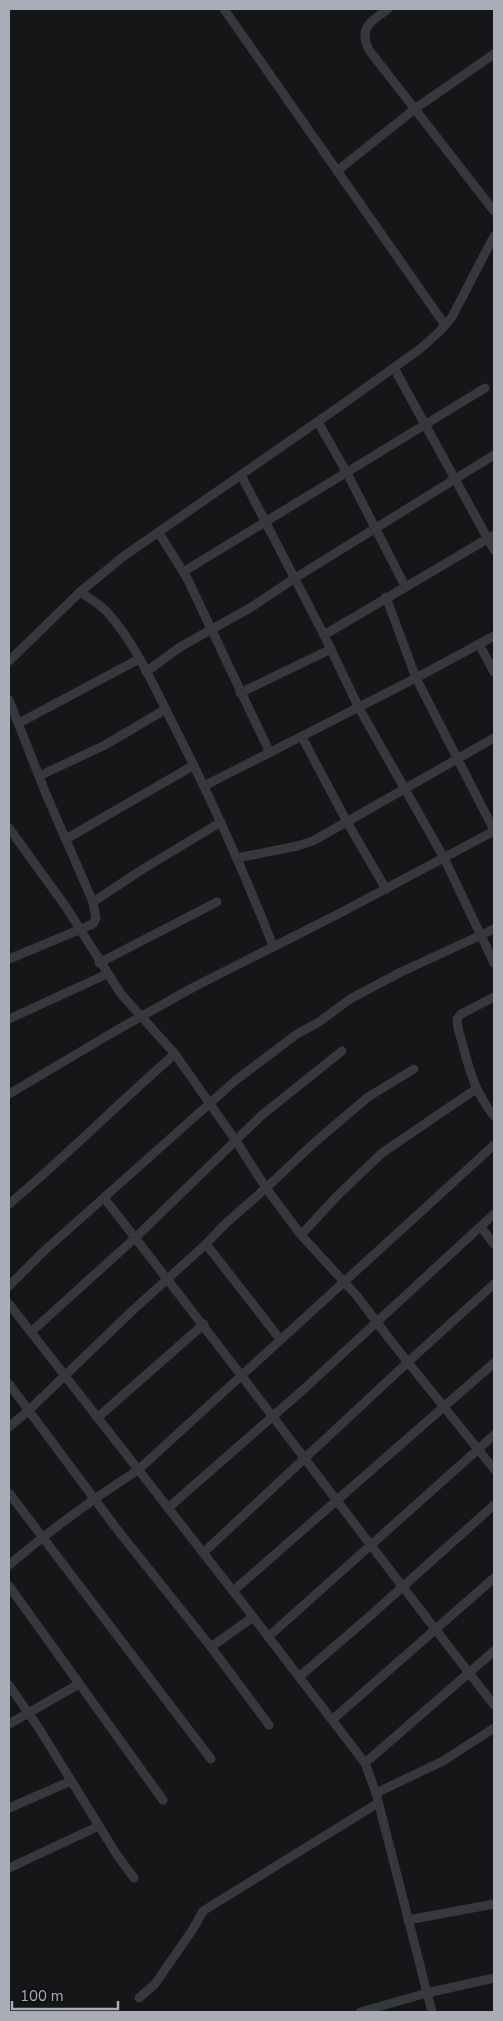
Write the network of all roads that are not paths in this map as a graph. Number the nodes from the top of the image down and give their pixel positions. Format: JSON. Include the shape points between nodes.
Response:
{"nodes":[{"id":1,"x":224,"y":9,"type":"edge"},
{"id":2,"x":388,"y":9,"type":"edge"},
{"id":3,"x":494,"y":54,"type":"edge"},
{"id":4,"x":416,"y":108,"type":"junction"},
{"id":5,"x":337,"y":171,"type":"junction"},
{"id":6,"x":494,"y":211,"type":"edge"},
{"id":7,"x":494,"y":237,"type":"edge"},
{"id":8,"x":445,"y":325,"type":"junction"},
{"id":9,"x":394,"y":368,"type":"junction"},
{"id":10,"x":485,"y":388,"type":"dead end"},
{"id":11,"x":318,"y":422,"type":"junction"},
{"id":12,"x":426,"y":425,"type":"junction"},
{"id":13,"x":494,"y":455,"type":"edge"},
{"id":14,"x":347,"y":473,"type":"junction"},
{"id":15,"x":242,"y":475,"type":"junction"},
{"id":16,"x":456,"y":479,"type":"junction"},
{"id":17,"x":266,"y":521,"type":"junction"},
{"id":18,"x":376,"y":529,"type":"junction"},
{"id":19,"x":159,"y":533,"type":"junction"},
{"id":20,"x":491,"y":536,"type":"edge"},
{"id":21,"x":494,"y":550,"type":"edge"},
{"id":22,"x":183,"y":572,"type":"junction"},
{"id":23,"x":295,"y":578,"type":"junction"},
{"id":24,"x":405,"y":586,"type":"junction"},
{"id":25,"x":80,"y":592,"type":"junction"},
{"id":26,"x":386,"y":597,"type":"junction"},
{"id":27,"x":211,"y":630,"type":"junction"},
{"id":28,"x":324,"y":635,"type":"junction"},
{"id":29,"x":494,"y":636,"type":"edge"},
{"id":30,"x":479,"y":644,"type":"junction"},
{"id":31,"x":331,"y":649,"type":"junction"},
{"id":32,"x":138,"y":659,"type":"junction"},
{"id":33,"x":9,"y":661,"type":"edge"},
{"id":34,"x":146,"y":672,"type":"junction"},
{"id":35,"x":494,"y":672,"type":"edge"},
{"id":36,"x":416,"y":678,"type":"junction"},
{"id":37,"x":240,"y":693,"type":"junction"},
{"id":38,"x":9,"y":700,"type":"edge"},
{"id":39,"x":359,"y":708,"type":"junction"},
{"id":40,"x":166,"y":709,"type":"junction"},
{"id":41,"x":19,"y":723,"type":"junction"},
{"id":42,"x":302,"y":737,"type":"junction"},
{"id":43,"x":494,"y":738,"type":"edge"},
{"id":44,"x":270,"y":753,"type":"junction"},
{"id":45,"x":458,"y":759,"type":"junction"},
{"id":46,"x":194,"y":765,"type":"junction"},
{"id":47,"x":39,"y":776,"type":"junction"},
{"id":48,"x":204,"y":786,"type":"junction"},
{"id":49,"x":405,"y":789,"type":"junction"},
{"id":50,"x":221,"y":822,"type":"junction"},
{"id":51,"x":347,"y":822,"type":"junction"},
{"id":52,"x":9,"y":828,"type":"edge"},
{"id":53,"x":494,"y":830,"type":"edge"},
{"id":54,"x":66,"y":840,"type":"junction"},
{"id":55,"x":237,"y":858,"type":"junction"},
{"id":56,"x":444,"y":858,"type":"junction"},
{"id":57,"x":386,"y":889,"type":"junction"},
{"id":58,"x":93,"y":902,"type":"junction"},
{"id":59,"x":217,"y":902,"type":"dead end"},
{"id":60,"x":494,"y":929,"type":"edge"},
{"id":61,"x":80,"y":930,"type":"junction"},
{"id":62,"x":481,"y":936,"type":"junction"},
{"id":63,"x":273,"y":946,"type":"junction"},
{"id":64,"x":9,"y":959,"type":"edge"},
{"id":65,"x":99,"y":963,"type":"junction"},
{"id":66,"x":494,"y":963,"type":"edge"},
{"id":67,"x":107,"y":974,"type":"junction"},
{"id":68,"x":494,"y":997,"type":"edge"},
{"id":69,"x":141,"y":1016,"type":"junction"},
{"id":70,"x":9,"y":1019,"type":"edge"},
{"id":71,"x":342,"y":1051,"type":"dead end"},
{"id":72,"x":175,"y":1054,"type":"junction"},
{"id":73,"x":414,"y":1069,"type":"dead end"},
{"id":74,"x":476,"y":1089,"type":"junction"},
{"id":75,"x":9,"y":1094,"type":"edge"},
{"id":76,"x":210,"y":1105,"type":"junction"},
{"id":77,"x":494,"y":1116,"type":"edge"},
{"id":78,"x":236,"y":1141,"type":"junction"},
{"id":79,"x":494,"y":1146,"type":"edge"},
{"id":80,"x":266,"y":1188,"type":"junction"},
{"id":81,"x":104,"y":1198,"type":"junction"},
{"id":82,"x":9,"y":1204,"type":"edge"},
{"id":83,"x":494,"y":1214,"type":"edge"},
{"id":84,"x":481,"y":1227,"type":"junction"},
{"id":85,"x":301,"y":1235,"type":"junction"},
{"id":86,"x":135,"y":1238,"type":"junction"},
{"id":87,"x":206,"y":1244,"type":"junction"},
{"id":88,"x":494,"y":1244,"type":"edge"},
{"id":89,"x":167,"y":1278,"type":"junction"},
{"id":90,"x":344,"y":1283,"type":"junction"},
{"id":91,"x":494,"y":1284,"type":"edge"},
{"id":92,"x":9,"y":1286,"type":"edge"},
{"id":93,"x":9,"y":1304,"type":"edge"},
{"id":94,"x":377,"y":1323,"type":"junction"},
{"id":95,"x":204,"y":1324,"type":"junction"},
{"id":96,"x":31,"y":1332,"type":"junction"},
{"id":97,"x":280,"y":1339,"type":"junction"},
{"id":98,"x":408,"y":1362,"type":"junction"},
{"id":99,"x":494,"y":1363,"type":"edge"},
{"id":100,"x":240,"y":1375,"type":"junction"},
{"id":101,"x":65,"y":1376,"type":"junction"},
{"id":102,"x":9,"y":1384,"type":"edge"},
{"id":103,"x":444,"y":1407,"type":"junction"},
{"id":104,"x":28,"y":1411,"type":"junction"},
{"id":105,"x":273,"y":1416,"type":"junction"},
{"id":106,"x":97,"y":1418,"type":"junction"},
{"id":107,"x":9,"y":1427,"type":"edge"},
{"id":108,"x":494,"y":1435,"type":"edge"},
{"id":109,"x":478,"y":1449,"type":"junction"},
{"id":110,"x":305,"y":1457,"type":"junction"},
{"id":111,"x":494,"y":1469,"type":"edge"},
{"id":112,"x":138,"y":1470,"type":"junction"},
{"id":113,"x":9,"y":1493,"type":"edge"},
{"id":114,"x":94,"y":1498,"type":"junction"},
{"id":115,"x":336,"y":1501,"type":"junction"},
{"id":116,"x":494,"y":1505,"type":"edge"},
{"id":117,"x":168,"y":1508,"type":"junction"},
{"id":118,"x":42,"y":1537,"type":"junction"},
{"id":119,"x":370,"y":1546,"type":"junction"},
{"id":120,"x":203,"y":1553,"type":"junction"},
{"id":121,"x":9,"y":1565,"type":"edge"},
{"id":122,"x":494,"y":1578,"type":"edge"},
{"id":123,"x":9,"y":1586,"type":"edge"},
{"id":124,"x":403,"y":1586,"type":"junction"},
{"id":125,"x":233,"y":1591,"type":"junction"},
{"id":126,"x":253,"y":1617,"type":"junction"},
{"id":127,"x":436,"y":1631,"type":"junction"},
{"id":128,"x":268,"y":1637,"type":"junction"},
{"id":129,"x":211,"y":1647,"type":"junction"},
{"id":130,"x":494,"y":1651,"type":"edge"},
{"id":131,"x":469,"y":1672,"type":"junction"},
{"id":132,"x":299,"y":1677,"type":"junction"},
{"id":133,"x":80,"y":1684,"type":"junction"},
{"id":134,"x":9,"y":1685,"type":"edge"},
{"id":135,"x":494,"y":1705,"type":"edge"},
{"id":136,"x":28,"y":1714,"type":"junction"},
{"id":137,"x":332,"y":1720,"type":"junction"},
{"id":138,"x":9,"y":1724,"type":"edge"},
{"id":139,"x":269,"y":1725,"type":"dead end"},
{"id":140,"x":494,"y":1728,"type":"edge"},
{"id":141,"x":211,"y":1760,"type":"dead end"},
{"id":142,"x":365,"y":1763,"type":"junction"},
{"id":143,"x":70,"y":1781,"type":"junction"},
{"id":144,"x":376,"y":1793,"type":"junction"},
{"id":145,"x":163,"y":1800,"type":"dead end"},
{"id":146,"x":378,"y":1803,"type":"junction"},
{"id":147,"x":10,"y":1805,"type":"edge"},
{"id":148,"x":99,"y":1826,"type":"junction"},
{"id":149,"x":9,"y":1868,"type":"edge"},
{"id":150,"x":134,"y":1878,"type":"dead end"},
{"id":151,"x":494,"y":1904,"type":"edge"},
{"id":152,"x":408,"y":1920,"type":"junction"},
{"id":153,"x":494,"y":1978,"type":"edge"},
{"id":154,"x":427,"y":1993,"type":"junction"},
{"id":155,"x":139,"y":1998,"type":"dead end"},
{"id":156,"x":360,"y":2012,"type":"edge"},
{"id":157,"x":432,"y":2012,"type":"edge"}],
"edges":[{"from":1,"to":5,"type":"street"},
{"from":2,"to":4,"type":"street","via":[[369,23],[365,41]]},
{"from":3,"to":4,"type":"street"},
{"from":4,"to":5,"type":"street"},
{"from":4,"to":6,"type":"street"},
{"from":5,"to":8,"type":"street"},
{"from":7,"to":8,"type":"street","via":[[452,318]]},
{"from":8,"to":9,"type":"street"},
{"from":9,"to":11,"type":"street"},
{"from":9,"to":12,"type":"street"},
{"from":10,"to":12,"type":"street"},
{"from":11,"to":14,"type":"street"},
{"from":11,"to":15,"type":"street"},
{"from":12,"to":14,"type":"street"},
{"from":12,"to":16,"type":"street"},
{"from":13,"to":16,"type":"street"},
{"from":14,"to":17,"type":"street"},
{"from":14,"to":18,"type":"street"},
{"from":15,"to":17,"type":"street"},
{"from":15,"to":19,"type":"street"},
{"from":16,"to":18,"type":"street"},
{"from":16,"to":20,"type":"street"},
{"from":17,"to":22,"type":"street"},
{"from":17,"to":23,"type":"street"},
{"from":18,"to":23,"type":"street"},
{"from":18,"to":24,"type":"street"},
{"from":19,"to":22,"type":"street"},
{"from":19,"to":25,"type":"street","via":[[124,556]]},
{"from":20,"to":21,"type":"street"},
{"from":20,"to":24,"type":"street"},
{"from":22,"to":27,"type":"street"},
{"from":23,"to":27,"type":"street"},
{"from":23,"to":28,"type":"street"},
{"from":24,"to":26,"type":"street"},
{"from":25,"to":32,"type":"street","via":[[107,612]]},
{"from":25,"to":33,"type":"street"},
{"from":26,"to":28,"type":"street"},
{"from":26,"to":36,"type":"street"},
{"from":27,"to":34,"type":"street","via":[[180,647]]},
{"from":27,"to":37,"type":"street"},
{"from":28,"to":31,"type":"street"},
{"from":29,"to":30,"type":"street"},
{"from":30,"to":35,"type":"street"},
{"from":30,"to":36,"type":"street"},
{"from":31,"to":37,"type":"street"},
{"from":31,"to":39,"type":"street"},
{"from":32,"to":34,"type":"street"},
{"from":32,"to":41,"type":"street"},
{"from":34,"to":40,"type":"street"},
{"from":36,"to":39,"type":"street"},
{"from":36,"to":45,"type":"street"},
{"from":37,"to":44,"type":"street"},
{"from":38,"to":41,"type":"street"},
{"from":39,"to":42,"type":"street"},
{"from":39,"to":49,"type":"street"},
{"from":40,"to":46,"type":"street"},
{"from":40,"to":47,"type":"street","via":[[105,745]]},
{"from":41,"to":47,"type":"street"},
{"from":42,"to":44,"type":"street"},
{"from":42,"to":51,"type":"street"},
{"from":43,"to":45,"type":"street"},
{"from":44,"to":48,"type":"street"},
{"from":45,"to":49,"type":"street"},
{"from":45,"to":53,"type":"street"},
{"from":46,"to":48,"type":"street"},
{"from":46,"to":54,"type":"street"},
{"from":47,"to":54,"type":"street"},
{"from":48,"to":50,"type":"street"},
{"from":49,"to":51,"type":"street"},
{"from":49,"to":56,"type":"street"},
{"from":50,"to":55,"type":"street"},
{"from":50,"to":58,"type":"street"},
{"from":51,"to":55,"type":"street","via":[[313,841]]},
{"from":51,"to":57,"type":"street"},
{"from":52,"to":61,"type":"street"},
{"from":53,"to":56,"type":"street"},
{"from":54,"to":58,"type":"street"},
{"from":55,"to":63,"type":"street"},
{"from":56,"to":57,"type":"street"},
{"from":56,"to":62,"type":"street"},
{"from":57,"to":63,"type":"street"},
{"from":58,"to":61,"type":"street","via":[[96,918],[93,924]]},
{"from":59,"to":65,"type":"street"},
{"from":60,"to":62,"type":"street"},
{"from":61,"to":64,"type":"street"},
{"from":61,"to":65,"type":"street"},
{"from":62,"to":66,"type":"street"},
{"from":62,"to":76,"type":"street","via":[[350,999],[261,1060]]},
{"from":63,"to":69,"type":"street"},
{"from":65,"to":67,"type":"street"},
{"from":67,"to":69,"type":"street"},
{"from":67,"to":70,"type":"street"},
{"from":68,"to":74,"type":"street","via":[[461,1014],[458,1019]]},
{"from":69,"to":72,"type":"street"},
{"from":69,"to":75,"type":"street"},
{"from":71,"to":78,"type":"street","via":[[262,1115]]},
{"from":72,"to":76,"type":"street"},
{"from":72,"to":82,"type":"street"},
{"from":73,"to":80,"type":"street","via":[[368,1097]]},
{"from":74,"to":77,"type":"street"},
{"from":74,"to":85,"type":"street","via":[[382,1154]]},
{"from":76,"to":78,"type":"street"},
{"from":76,"to":81,"type":"street"},
{"from":78,"to":80,"type":"street"},
{"from":78,"to":86,"type":"street"},
{"from":79,"to":90,"type":"street"},
{"from":80,"to":85,"type":"street"},
{"from":80,"to":87,"type":"street"},
{"from":81,"to":86,"type":"street"},
{"from":81,"to":92,"type":"street"},
{"from":83,"to":84,"type":"street"},
{"from":84,"to":88,"type":"street"},
{"from":84,"to":94,"type":"street"},
{"from":85,"to":90,"type":"street"},
{"from":86,"to":89,"type":"street"},
{"from":86,"to":96,"type":"street"},
{"from":87,"to":89,"type":"street"},
{"from":87,"to":97,"type":"street"},
{"from":89,"to":95,"type":"street"},
{"from":89,"to":101,"type":"street"},
{"from":90,"to":94,"type":"street"},
{"from":90,"to":97,"type":"street"},
{"from":91,"to":98,"type":"street"},
{"from":93,"to":96,"type":"street"},
{"from":94,"to":98,"type":"street"},
{"from":94,"to":105,"type":"street"},
{"from":95,"to":100,"type":"street"},
{"from":95,"to":106,"type":"street"},
{"from":96,"to":101,"type":"street"},
{"from":97,"to":100,"type":"street"},
{"from":98,"to":103,"type":"street"},
{"from":98,"to":110,"type":"street"},
{"from":99,"to":103,"type":"street"},
{"from":100,"to":105,"type":"street"},
{"from":100,"to":112,"type":"street"},
{"from":101,"to":104,"type":"street"},
{"from":101,"to":106,"type":"street"},
{"from":102,"to":104,"type":"street"},
{"from":103,"to":109,"type":"street"},
{"from":103,"to":115,"type":"street"},
{"from":104,"to":107,"type":"street"},
{"from":104,"to":114,"type":"street"},
{"from":105,"to":110,"type":"street"},
{"from":105,"to":117,"type":"street"},
{"from":106,"to":112,"type":"street"},
{"from":108,"to":109,"type":"street"},
{"from":109,"to":111,"type":"street"},
{"from":109,"to":119,"type":"street"},
{"from":110,"to":115,"type":"street"},
{"from":110,"to":120,"type":"street"},
{"from":112,"to":114,"type":"street"},
{"from":112,"to":117,"type":"street"},
{"from":113,"to":118,"type":"street"},
{"from":114,"to":118,"type":"street"},
{"from":114,"to":129,"type":"street"},
{"from":115,"to":119,"type":"street"},
{"from":115,"to":125,"type":"street"},
{"from":116,"to":124,"type":"street"},
{"from":117,"to":120,"type":"street"},
{"from":118,"to":121,"type":"street"},
{"from":118,"to":141,"type":"street"},
{"from":119,"to":124,"type":"street"},
{"from":119,"to":128,"type":"street"},
{"from":120,"to":125,"type":"street"},
{"from":122,"to":127,"type":"street"},
{"from":123,"to":133,"type":"street"},
{"from":124,"to":127,"type":"street"},
{"from":124,"to":132,"type":"street"},
{"from":125,"to":126,"type":"street"},
{"from":126,"to":128,"type":"street"},
{"from":126,"to":129,"type":"street"},
{"from":127,"to":131,"type":"street"},
{"from":127,"to":137,"type":"street"},
{"from":128,"to":132,"type":"street"},
{"from":129,"to":139,"type":"street"},
{"from":130,"to":131,"type":"street"},
{"from":131,"to":135,"type":"street"},
{"from":131,"to":142,"type":"street"},
{"from":132,"to":137,"type":"street"},
{"from":133,"to":136,"type":"street"},
{"from":133,"to":145,"type":"street"},
{"from":134,"to":136,"type":"street"},
{"from":136,"to":138,"type":"street"},
{"from":136,"to":143,"type":"street"},
{"from":137,"to":142,"type":"street"},
{"from":140,"to":144,"type":"street","via":[[443,1761]]},
{"from":142,"to":144,"type":"street"},
{"from":143,"to":147,"type":"street"},
{"from":143,"to":148,"type":"street"},
{"from":144,"to":146,"type":"street"},
{"from":146,"to":152,"type":"street"},
{"from":146,"to":155,"type":"street","via":[[203,1911],[155,1984]]},
{"from":148,"to":149,"type":"street"},
{"from":148,"to":150,"type":"street"},
{"from":151,"to":152,"type":"street"},
{"from":152,"to":154,"type":"street"},
{"from":153,"to":154,"type":"street"},
{"from":154,"to":156,"type":"street"},
{"from":154,"to":157,"type":"street"}]}
